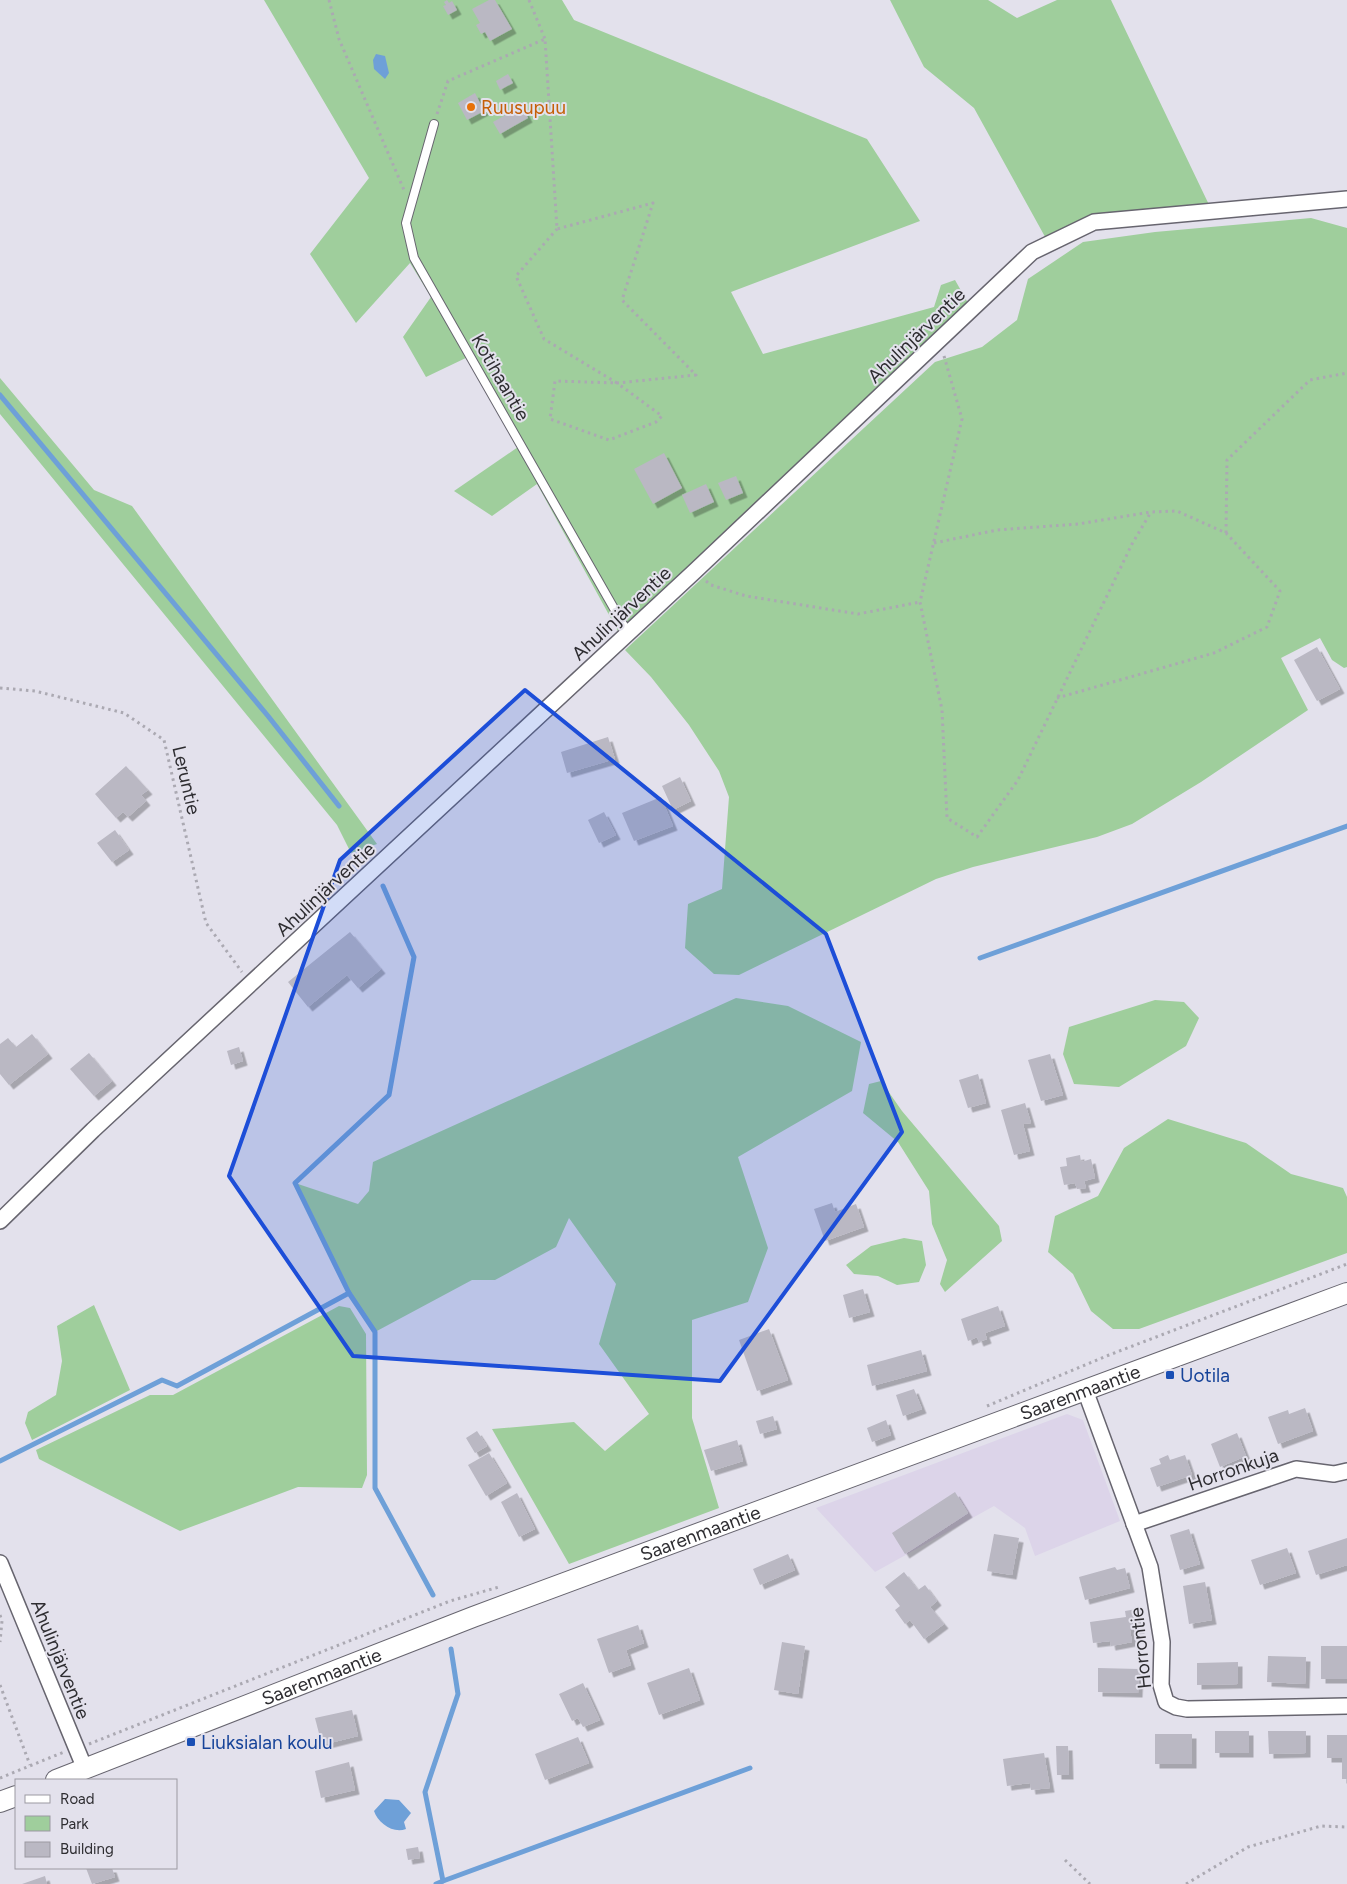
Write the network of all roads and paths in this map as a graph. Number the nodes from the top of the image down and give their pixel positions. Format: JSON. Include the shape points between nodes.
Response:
{"nodes":[{"id":1,"x":329,"y":0,"type":"edge"},
{"id":2,"x":529,"y":0,"type":"edge"},
{"id":3,"x":545,"y":40,"type":"junction"},
{"id":4,"x":434,"y":124,"type":"joint"},
{"id":5,"x":1347,"y":199,"type":"edge"},
{"id":6,"x":411,"y":206,"type":"junction"},
{"id":7,"x":557,"y":229,"type":"junction"},
{"id":8,"x":940,"y":341,"type":"junction"},
{"id":9,"x":1347,"y":373,"type":"edge"},
{"id":10,"x":617,"y":383,"type":"junction"},
{"id":11,"x":1151,"y":512,"type":"junction"},
{"id":12,"x":1226,"y":533,"type":"junction"},
{"id":13,"x":934,"y":543,"type":"junction"},
{"id":14,"x":696,"y":571,"type":"junction"},
{"id":15,"x":920,"y":602,"type":"junction"},
{"id":16,"x":628,"y":632,"type":"junction"},
{"id":17,"x":0,"y":688,"type":"edge"},
{"id":18,"x":1056,"y":699,"type":"junction"},
{"id":19,"x":251,"y":984,"type":"junction"},
{"id":20,"x":0,"y":1221,"type":"edge"},
{"id":21,"x":1347,"y":1264,"type":"edge"},
{"id":22,"x":1347,"y":1293,"type":"edge"},
{"id":23,"x":1085,"y":1390,"type":"junction"},
{"id":24,"x":981,"y":1409,"type":"dead end"},
{"id":25,"x":1347,"y":1471,"type":"edge"},
{"id":26,"x":1134,"y":1524,"type":"junction"},
{"id":27,"x":0,"y":1564,"type":"edge"},
{"id":28,"x":502,"y":1586,"type":"dead end"},
{"id":29,"x":0,"y":1615,"type":"edge"},
{"id":30,"x":0,"y":1642,"type":"edge"},
{"id":31,"x":0,"y":1685,"type":"edge"},
{"id":32,"x":1347,"y":1706,"type":"edge"},
{"id":33,"x":76,"y":1748,"type":"junction"},
{"id":34,"x":30,"y":1765,"type":"junction"},
{"id":35,"x":85,"y":1769,"type":"junction"},
{"id":36,"x":0,"y":1778,"type":"edge"},
{"id":37,"x":59,"y":1779,"type":"edge"},
{"id":38,"x":15,"y":1796,"type":"edge"},
{"id":39,"x":0,"y":1802,"type":"edge"},
{"id":40,"x":1347,"y":1827,"type":"edge"},
{"id":41,"x":1065,"y":1860,"type":"dead end"},
{"id":42,"x":1090,"y":1884,"type":"edge"},
{"id":43,"x":1186,"y":1884,"type":"edge"}],
"edges":[{"from":1,"to":6,"type":"path","via":[[340,39]]},
{"from":2,"to":3,"type":"path"},
{"from":3,"to":4,"type":"path","via":[[448,81]]},
{"from":3,"to":7,"type":"path"},
{"from":4,"to":6,"type":"lane","name":"Kotihaantie"},
{"from":5,"to":8,"type":"street","name":"Ahulinjärventie","via":[[1094,222],[1032,252]]},
{"from":6,"to":16,"type":"lane","name":"Kotihaantie","via":[[406,223],[414,258]]},
{"from":7,"to":10,"type":"path","via":[[516,276],[544,339]]},
{"from":7,"to":10,"type":"path","via":[[653,203],[622,300],[696,375]]},
{"from":8,"to":13,"type":"path","via":[[962,419]]},
{"from":8,"to":14,"type":"street","name":"Ahulinjärventie"},
{"from":9,"to":12,"type":"path","via":[[1310,380],[1227,460]]},
{"from":10,"to":10,"type":"path","via":[[662,416],[656,422],[609,440],[550,419],[555,380]]},
{"from":11,"to":12,"type":"path","via":[[1177,511]]},
{"from":11,"to":13,"type":"path","via":[[1078,524],[997,530]]},
{"from":11,"to":18,"type":"path"},
{"from":12,"to":18,"type":"path","via":[[1280,592],[1267,627],[1214,653]]},
{"from":13,"to":15,"type":"path"},
{"from":14,"to":15,"type":"path","via":[[711,584],[746,596],[858,614]]},
{"from":14,"to":16,"type":"street","name":"Ahulinjärventie"},
{"from":15,"to":18,"type":"path","via":[[942,710],[947,818],[977,836],[1018,780]]},
{"from":16,"to":19,"type":"street","name":"Ahulinjärventie"},
{"from":17,"to":19,"type":"path","name":"Leruntie","via":[[35,691],[124,713],[164,740],[206,923]]},
{"from":19,"to":20,"type":"street","name":"Ahulinjärventie"},
{"from":21,"to":24,"type":"path","via":[[1108,1355]]},
{"from":22,"to":23,"type":"street","name":"Saarenmaantie"},
{"from":23,"to":26,"type":"street","name":"Horrontie"},
{"from":23,"to":35,"type":"street","name":"Saarenmaantie","via":[[472,1617]]},
{"from":25,"to":26,"type":"street","name":"Horronkuja","via":[[1334,1474],[1296,1469]]},
{"from":26,"to":32,"type":"street","name":"Horrontie","via":[[1150,1567],[1162,1642],[1161,1685],[1166,1702],[1187,1709]]},
{"from":27,"to":33,"type":"street","name":"Ahulinjärventie"},
{"from":28,"to":33,"type":"path","via":[[450,1601]]},
{"from":29,"to":30,"type":"path"},
{"from":31,"to":34,"type":"path"},
{"from":33,"to":34,"type":"path"},
{"from":33,"to":35,"type":"street","name":"Ahulinjärventie"},
{"from":34,"to":36,"type":"path"},
{"from":35,"to":37,"type":"street","name":"Saarenmaantie"},
{"from":38,"to":39,"type":"street"},
{"from":40,"to":43,"type":"path","via":[[1321,1826],[1248,1847]]},
{"from":41,"to":42,"type":"path"}]}
